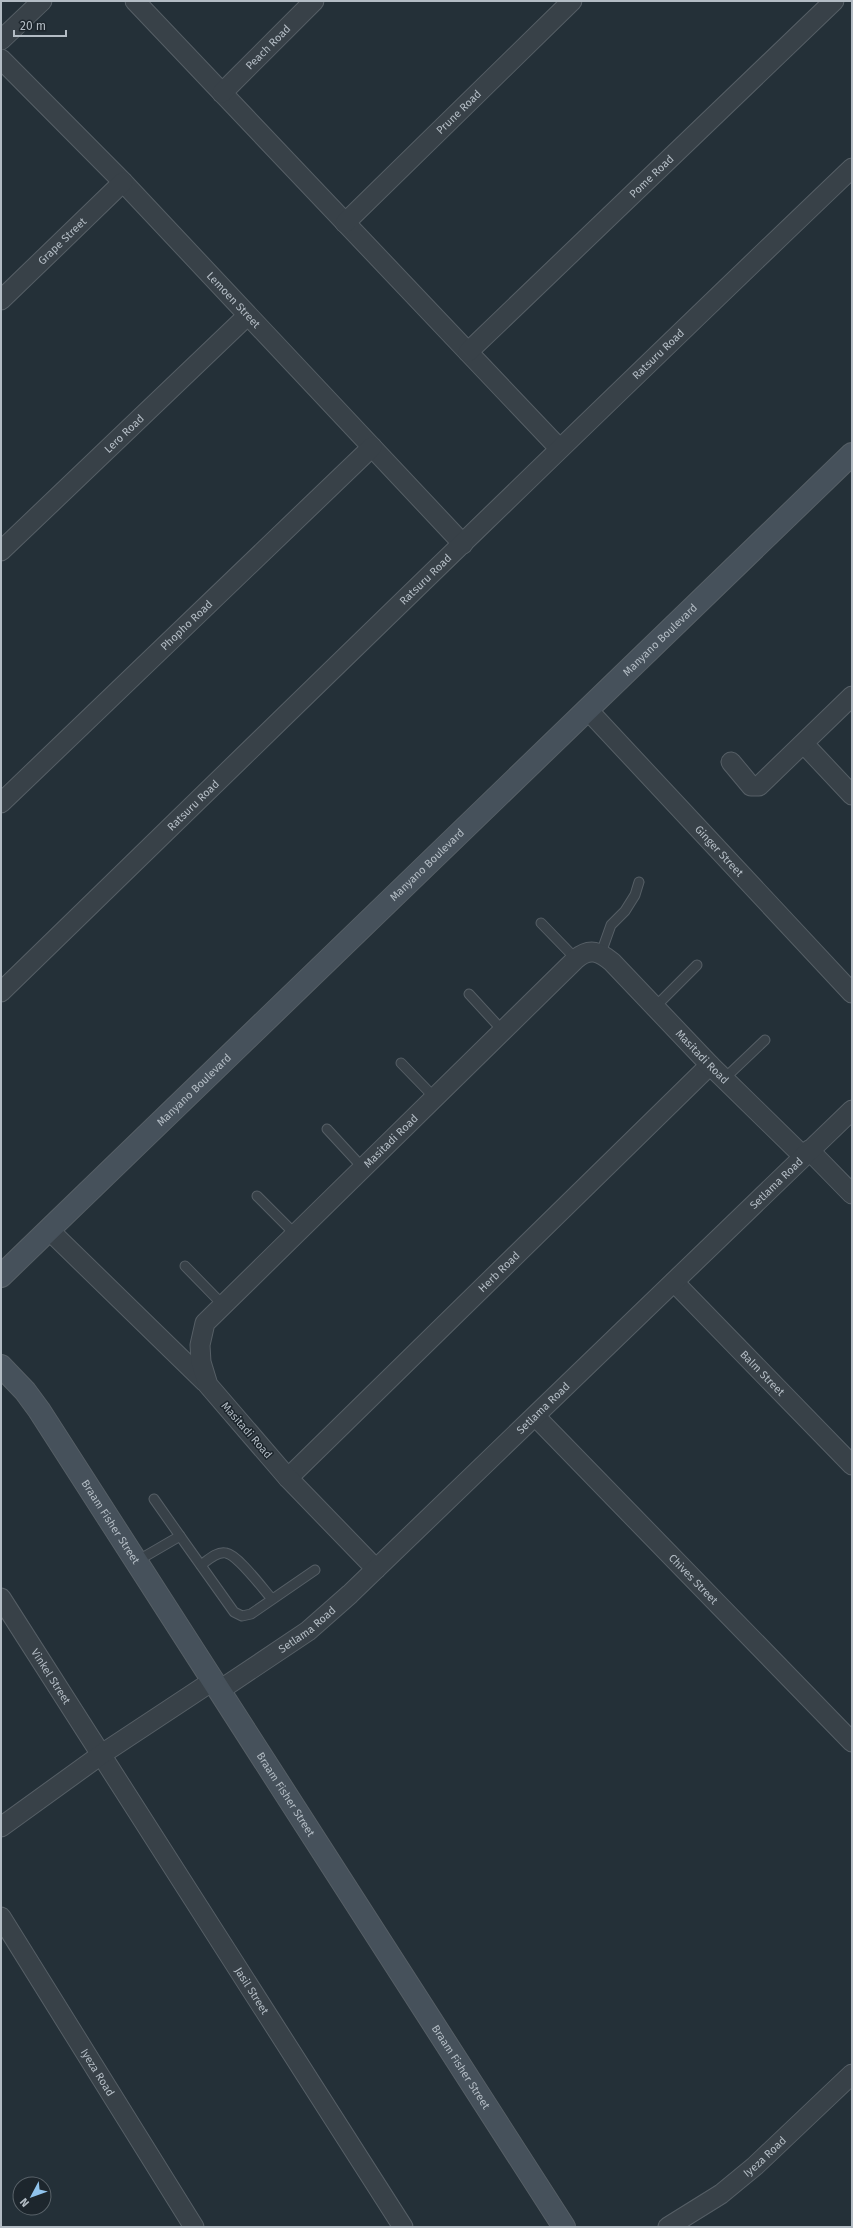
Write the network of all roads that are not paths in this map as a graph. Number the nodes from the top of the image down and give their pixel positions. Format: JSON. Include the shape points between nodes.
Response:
{"nodes":[{"id":1,"x":42,"y":1,"type":"edge"},
{"id":2,"x":135,"y":1,"type":"edge"},
{"id":3,"x":314,"y":1,"type":"edge"},
{"id":4,"x":572,"y":1,"type":"edge"},
{"id":5,"x":834,"y":1,"type":"edge"},
{"id":6,"x":1,"y":40,"type":"edge"},
{"id":7,"x":1,"y":59,"type":"edge"},
{"id":8,"x":222,"y":93,"type":"junction"},
{"id":9,"x":852,"y":168,"type":"edge"},
{"id":10,"x":123,"y":182,"type":"junction"},
{"id":11,"x":345,"y":223,"type":"junction"},
{"id":12,"x":1,"y":300,"type":"edge"},
{"id":13,"x":248,"y":316,"type":"junction"},
{"id":14,"x":468,"y":352,"type":"junction"},
{"id":15,"x":372,"y":448,"type":"junction"},
{"id":16,"x":559,"y":448,"type":"junction"},
{"id":17,"x":852,"y":454,"type":"edge"},
{"id":18,"x":463,"y":544,"type":"junction"},
{"id":19,"x":1,"y":551,"type":"edge"},
{"id":20,"x":852,"y":696,"type":"edge"},
{"id":21,"x":587,"y":709,"type":"junction"},
{"id":22,"x":804,"y":744,"type":"junction"},
{"id":23,"x":731,"y":762,"type":"dead end"},
{"id":24,"x":852,"y":795,"type":"edge"},
{"id":25,"x":1,"y":803,"type":"edge"},
{"id":26,"x":639,"y":882,"type":"dead end"},
{"id":27,"x":541,"y":923,"type":"dead end"},
{"id":28,"x":601,"y":953,"type":"junction"},
{"id":29,"x":576,"y":959,"type":"junction"},
{"id":30,"x":697,"y":966,"type":"dead end"},
{"id":31,"x":1,"y":992,"type":"edge"},
{"id":32,"x":852,"y":993,"type":"edge"},
{"id":33,"x":469,"y":994,"type":"dead end"},
{"id":34,"x":655,"y":1007,"type":"junction"},
{"id":35,"x":503,"y":1031,"type":"junction"},
{"id":36,"x":765,"y":1040,"type":"dead end"},
{"id":37,"x":401,"y":1063,"type":"dead end"},
{"id":38,"x":710,"y":1065,"type":"junction"},
{"id":39,"x":724,"y":1079,"type":"junction"},
{"id":40,"x":434,"y":1098,"type":"junction"},
{"id":41,"x":852,"y":1110,"type":"edge"},
{"id":42,"x":327,"y":1129,"type":"dead end"},
{"id":43,"x":806,"y":1153,"type":"junction"},
{"id":44,"x":363,"y":1168,"type":"junction"},
{"id":45,"x":852,"y":1194,"type":"edge"},
{"id":46,"x":257,"y":1196,"type":"dead end"},
{"id":47,"x":48,"y":1230,"type":"junction"},
{"id":48,"x":295,"y":1234,"type":"junction"},
{"id":49,"x":185,"y":1266,"type":"dead end"},
{"id":50,"x":1,"y":1276,"type":"edge"},
{"id":51,"x":674,"y":1282,"type":"junction"},
{"id":52,"x":223,"y":1306,"type":"junction"},
{"id":53,"x":1,"y":1366,"type":"edge"},
{"id":54,"x":208,"y":1385,"type":"junction"},
{"id":55,"x":536,"y":1416,"type":"junction"},
{"id":56,"x":852,"y":1465,"type":"edge"},
{"id":57,"x":288,"y":1478,"type":"junction"},
{"id":58,"x":154,"y":1499,"type":"dead end"},
{"id":59,"x":180,"y":1536,"type":"junction"},
{"id":60,"x":137,"y":1561,"type":"junction"},
{"id":61,"x":201,"y":1565,"type":"junction"},
{"id":62,"x":376,"y":1569,"type":"junction"},
{"id":63,"x":315,"y":1570,"type":"dead end"},
{"id":64,"x":1,"y":1598,"type":"edge"},
{"id":65,"x":272,"y":1599,"type":"junction"},
{"id":66,"x":217,"y":1685,"type":"junction"},
{"id":67,"x":852,"y":1742,"type":"edge"},
{"id":68,"x":102,"y":1754,"type":"junction"},
{"id":69,"x":1,"y":1827,"type":"edge"},
{"id":70,"x":1,"y":1917,"type":"edge"},
{"id":71,"x":852,"y":2074,"type":"edge"},
{"id":72,"x":194,"y":2227,"type":"edge"},
{"id":73,"x":403,"y":2227,"type":"edge"},
{"id":74,"x":564,"y":2227,"type":"edge"},
{"id":75,"x":668,"y":2227,"type":"edge"}],
"edges":[{"from":1,"to":6,"type":"street"},
{"from":2,"to":8,"type":"street"},
{"from":3,"to":8,"type":"street","name":"Peach Road"},
{"from":4,"to":11,"type":"street","name":"Prune Road"},
{"from":5,"to":14,"type":"street","name":"Pome Road"},
{"from":7,"to":10,"type":"street","name":"Lemoen Street"},
{"from":8,"to":11,"type":"street"},
{"from":9,"to":16,"type":"street","name":"Ratsuru Road"},
{"from":10,"to":12,"type":"street","name":"Grape Street"},
{"from":10,"to":13,"type":"street","name":"Lemoen Street"},
{"from":11,"to":14,"type":"street"},
{"from":13,"to":15,"type":"street","name":"Lemoen Street"},
{"from":13,"to":19,"type":"street","name":"Lero Road"},
{"from":14,"to":16,"type":"street"},
{"from":15,"to":18,"type":"street","name":"Lemoen Street"},
{"from":15,"to":25,"type":"street","name":"Phopho Road"},
{"from":16,"to":18,"type":"street","name":"Ratsuru Road"},
{"from":17,"to":21,"type":"street","name":"Manyano Boulevard"},
{"from":18,"to":31,"type":"street","name":"Ratsuru Road"},
{"from":20,"to":22,"type":"street"},
{"from":21,"to":32,"type":"street","name":"Ginger Street"},
{"from":21,"to":47,"type":"street","name":"Manyano Boulevard"},
{"from":22,"to":23,"type":"street","via":[[759,786],[751,786]]},
{"from":22,"to":24,"type":"street"},
{"from":26,"to":28,"type":"lane","via":[[626,911],[611,924]]},
{"from":27,"to":29,"type":"lane"},
{"from":28,"to":29,"type":"street","name":"Masitadi Road","via":[[588,952]]},
{"from":28,"to":34,"type":"street","name":"Masitadi Road"},
{"from":29,"to":35,"type":"street","name":"Masitadi Road"},
{"from":30,"to":34,"type":"lane"},
{"from":33,"to":35,"type":"lane"},
{"from":34,"to":38,"type":"street","name":"Masitadi Road"},
{"from":35,"to":40,"type":"street","name":"Masitadi Road"},
{"from":36,"to":39,"type":"lane"},
{"from":37,"to":40,"type":"lane"},
{"from":38,"to":39,"type":"street","name":"Masitadi Road"},
{"from":38,"to":57,"type":"street","name":"Herb Road"},
{"from":39,"to":43,"type":"street","name":"Masitadi Road"},
{"from":40,"to":44,"type":"street","name":"Masitadi Road"},
{"from":41,"to":43,"type":"street","name":"Setlama Road"},
{"from":42,"to":44,"type":"lane"},
{"from":43,"to":45,"type":"street","name":"Masitadi Road"},
{"from":43,"to":51,"type":"street","name":"Setlama Road"},
{"from":44,"to":48,"type":"street","name":"Masitadi Road"},
{"from":46,"to":48,"type":"lane"},
{"from":47,"to":50,"type":"street","name":"Manyano Boulevard"},
{"from":47,"to":54,"type":"street"},
{"from":48,"to":52,"type":"street","name":"Masitadi Road"},
{"from":49,"to":52,"type":"lane"},
{"from":51,"to":55,"type":"street","name":"Setlama Road"},
{"from":51,"to":56,"type":"street","name":"Balm Street"},
{"from":52,"to":54,"type":"street","name":"Masitadi Road","via":[[205,1323],[200,1345],[201,1362]]},
{"from":53,"to":60,"type":"street","name":"Braam Fisher Street","via":[[39,1410]]},
{"from":54,"to":57,"type":"street","name":"Masitadi Road"},
{"from":55,"to":62,"type":"street","name":"Setlama Road"},
{"from":55,"to":67,"type":"street","name":"Chives Street"},
{"from":57,"to":62,"type":"street","name":"Masitadi Road"},
{"from":58,"to":59,"type":"lane"},
{"from":59,"to":60,"type":"lane"},
{"from":59,"to":61,"type":"lane"},
{"from":60,"to":66,"type":"street","name":"Braam Fisher Street"},
{"from":61,"to":65,"type":"lane","via":[[218,1553],[226,1553],[234,1557]]},
{"from":61,"to":65,"type":"lane","via":[[234,1612],[242,1616],[250,1614]]},
{"from":62,"to":66,"type":"street","name":"Setlama Road","via":[[308,1630]]},
{"from":63,"to":65,"type":"lane"},
{"from":64,"to":68,"type":"street","name":"Vinkel Street"},
{"from":66,"to":68,"type":"street","name":"Setlama Road"},
{"from":66,"to":74,"type":"street","name":"Braam Fisher Street"},
{"from":68,"to":69,"type":"street","name":"Setlama Road"},
{"from":68,"to":73,"type":"street","name":"Jasil Street"},
{"from":70,"to":72,"type":"street","name":"Iyeza Road"},
{"from":71,"to":75,"type":"street","name":"Iyeza Road","via":[[755,2166],[721,2194]]}]}
